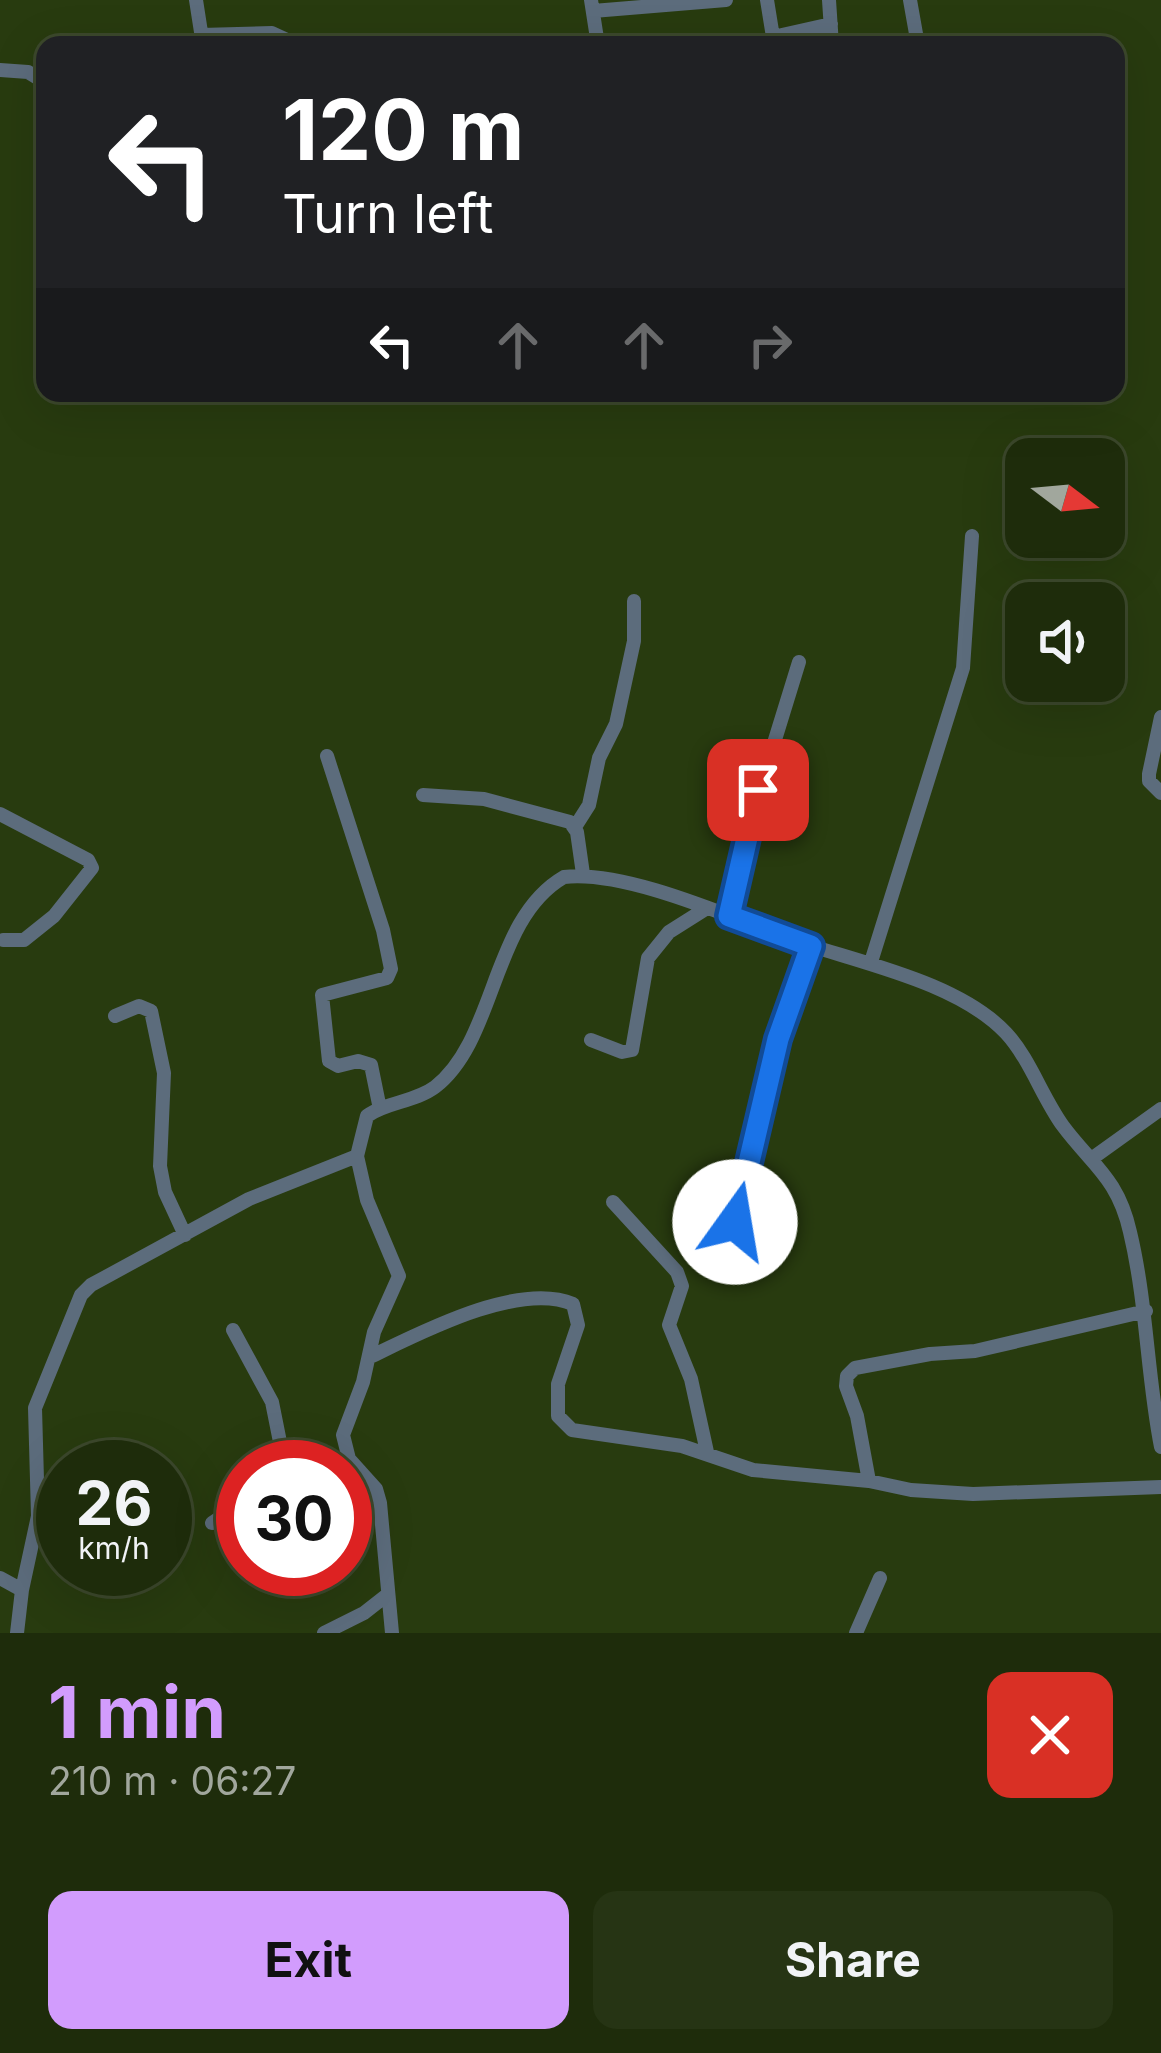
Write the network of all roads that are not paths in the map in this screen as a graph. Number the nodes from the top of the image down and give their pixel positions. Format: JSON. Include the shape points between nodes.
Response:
{"nodes":[{"id":1,"x":196,"y":0,"type":"edge"},
{"id":2,"x":726,"y":0,"type":"edge"},
{"id":3,"x":767,"y":0,"type":"edge"},
{"id":4,"x":829,"y":0,"type":"edge"},
{"id":5,"x":910,"y":0,"type":"edge"},
{"id":6,"x":592,"y":6,"type":"edge"},
{"id":7,"x":831,"y":24,"type":"junction"},
{"id":8,"x":201,"y":36,"type":"edge"},
{"id":9,"x":242,"y":36,"type":"edge"},
{"id":10,"x":278,"y":36,"type":"edge"},
{"id":11,"x":597,"y":36,"type":"edge"},
{"id":12,"x":773,"y":36,"type":"edge"},
{"id":13,"x":777,"y":36,"type":"edge"},
{"id":14,"x":832,"y":36,"type":"edge"},
{"id":15,"x":916,"y":36,"type":"edge"},
{"id":16,"x":0,"y":70,"type":"edge"},
{"id":17,"x":36,"y":77,"type":"edge"},
{"id":18,"x":972,"y":536,"type":"dead end"},
{"id":19,"x":634,"y":601,"type":"dead end"},
{"id":20,"x":799,"y":662,"type":"dead end"},
{"id":21,"x":1161,"y":717,"type":"edge"},
{"id":22,"x":327,"y":756,"type":"dead end"},
{"id":23,"x":1161,"y":793,"type":"edge"},
{"id":24,"x":423,"y":795,"type":"dead end"},
{"id":25,"x":0,"y":814,"type":"edge"},
{"id":26,"x":575,"y":827,"type":"junction"},
{"id":27,"x":583,"y":874,"type":"junction"},
{"id":28,"x":707,"y":908,"type":"junction"},
{"id":29,"x":729,"y":916,"type":"junction"},
{"id":30,"x":3,"y":940,"type":"edge"},
{"id":31,"x":811,"y":946,"type":"junction"},
{"id":32,"x":871,"y":962,"type":"junction"},
{"id":33,"x":115,"y":1016,"type":"dead end"},
{"id":34,"x":591,"y":1040,"type":"dead end"},
{"id":35,"x":380,"y":1109,"type":"junction"},
{"id":36,"x":1161,"y":1109,"type":"edge"},
{"id":37,"x":357,"y":1156,"type":"junction"},
{"id":38,"x":1094,"y":1157,"type":"junction"},
{"id":39,"x":614,"y":1202,"type":"dead end"},
{"id":40,"x":184,"y":1234,"type":"junction"},
{"id":41,"x":728,"y":1275,"type":"dead end"},
{"id":42,"x":1151,"y":1320,"type":"edge"},
{"id":43,"x":233,"y":1330,"type":"dead end"},
{"id":44,"x":370,"y":1357,"type":"junction"},
{"id":45,"x":280,"y":1440,"type":"edge"},
{"id":46,"x":344,"y":1440,"type":"edge"},
{"id":47,"x":1161,"y":1448,"type":"edge"},
{"id":48,"x":707,"y":1452,"type":"junction"},
{"id":49,"x":869,"y":1481,"type":"junction"},
{"id":50,"x":372,"y":1486,"type":"edge"},
{"id":51,"x":1161,"y":1487,"type":"edge"},
{"id":52,"x":216,"y":1520,"type":"edge"},
{"id":53,"x":212,"y":1523,"type":"dead end"},
{"id":54,"x":0,"y":1578,"type":"edge"},
{"id":55,"x":880,"y":1578,"type":"dead end"},
{"id":56,"x":22,"y":1590,"type":"junction"},
{"id":57,"x":387,"y":1595,"type":"junction"},
{"id":58,"x":17,"y":1633,"type":"edge"},
{"id":59,"x":324,"y":1633,"type":"edge"},
{"id":60,"x":392,"y":1633,"type":"edge"},
{"id":61,"x":856,"y":1633,"type":"edge"}],
"edges":[{"from":1,"to":8,"type":"street"},
{"from":2,"to":6,"type":"street"},
{"from":3,"to":12,"type":"street"},
{"from":4,"to":7,"type":"street"},
{"from":5,"to":15,"type":"street"},
{"from":6,"to":11,"type":"street"},
{"from":7,"to":13,"type":"street"},
{"from":7,"to":14,"type":"street"},
{"from":9,"to":10,"type":"street"},
{"from":16,"to":17,"type":"street"},
{"from":18,"to":32,"type":"street","via":[[962,668]]},
{"from":19,"to":26,"type":"street","via":[[616,724]]},
{"from":20,"to":29,"type":"street"},
{"from":21,"to":23,"type":"street","via":[[1149,782]]},
{"from":22,"to":35,"type":"street","via":[[391,969],[386,978],[322,995],[329,1061],[370,1065]]},
{"from":24,"to":26,"type":"street","via":[[484,799]]},
{"from":25,"to":30,"type":"street","via":[[92,868],[54,916],[24,940]]},
{"from":26,"to":27,"type":"street"},
{"from":27,"to":28,"type":"street"},
{"from":27,"to":35,"type":"street","via":[[554,882],[526,913],[450,1070],[435,1087]]},
{"from":28,"to":29,"type":"street"},
{"from":28,"to":34,"type":"street","via":[[669,932],[648,958],[634,1047],[622,1052]]},
{"from":29,"to":31,"type":"street"},
{"from":31,"to":32,"type":"street"},
{"from":31,"to":41,"type":"street","via":[[775,1052]]},
{"from":32,"to":38,"type":"street","via":[[973,1008],[1004,1031],[1065,1129]]},
{"from":33,"to":40,"type":"street","via":[[139,1006],[151,1011],[164,1073],[160,1166]]},
{"from":35,"to":37,"type":"street","via":[[363,1123]]},
{"from":36,"to":38,"type":"street"},
{"from":37,"to":40,"type":"street"},
{"from":37,"to":44,"type":"street","via":[[399,1276]]},
{"from":38,"to":42,"type":"street","via":[[1130,1227]]},
{"from":39,"to":48,"type":"street","via":[[677,1272],[682,1286],[669,1324]]},
{"from":40,"to":56,"type":"street","via":[[91,1286],[74,1308],[35,1408],[38,1516]]},
{"from":42,"to":47,"type":"street","via":[[1149,1384]]},
{"from":42,"to":49,"type":"street","via":[[855,1368],[846,1386]]},
{"from":43,"to":45,"type":"street","via":[[272,1402]]},
{"from":44,"to":46,"type":"street"},
{"from":44,"to":48,"type":"street","via":[[481,1310],[555,1297],[573,1304],[578,1325],[558,1384],[558,1416],[572,1430]]},
{"from":48,"to":49,"type":"street","via":[[753,1471]]},
{"from":49,"to":51,"type":"street","via":[[973,1494]]},
{"from":50,"to":57,"type":"street"},
{"from":52,"to":53,"type":"street"},
{"from":54,"to":56,"type":"street"},
{"from":55,"to":61,"type":"street"},
{"from":56,"to":58,"type":"street"},
{"from":57,"to":59,"type":"street"},
{"from":57,"to":60,"type":"street"}]}
